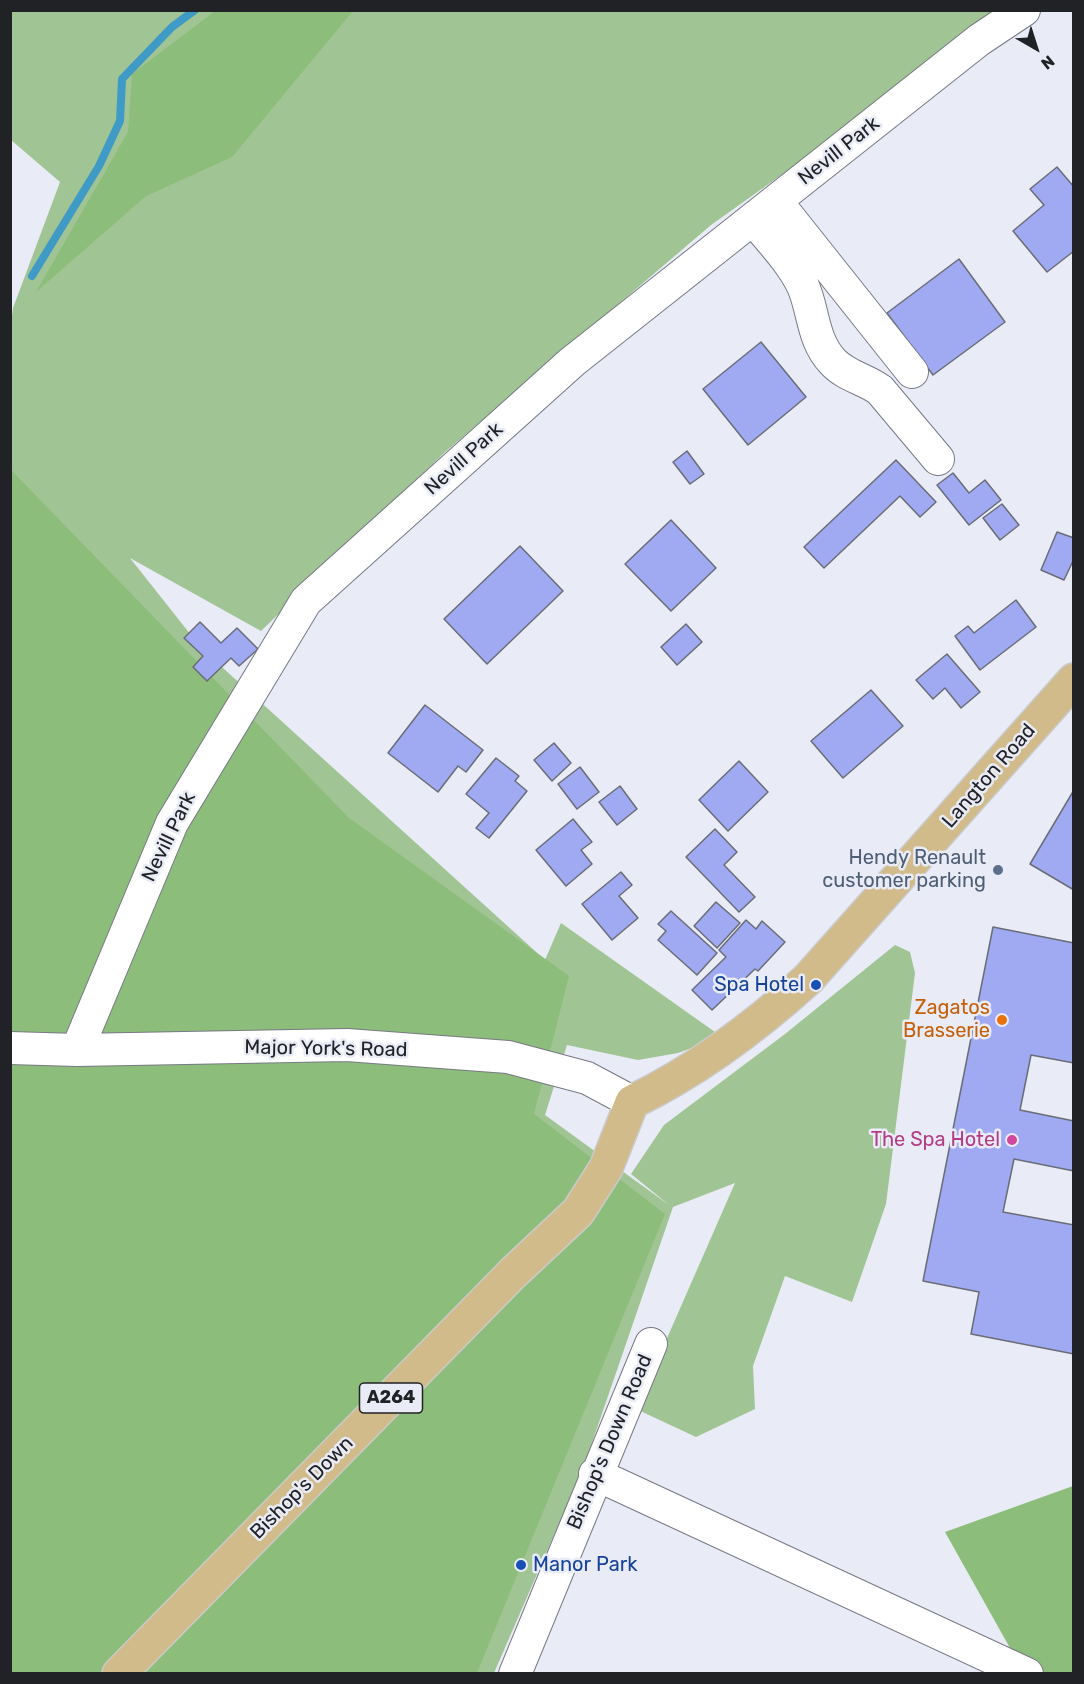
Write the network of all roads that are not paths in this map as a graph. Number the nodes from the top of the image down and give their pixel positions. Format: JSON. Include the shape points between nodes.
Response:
{"nodes":[{"id":1,"x":1024,"y":10,"type":"edge"},
{"id":2,"x":764,"y":210,"type":"junction"},
{"id":3,"x":912,"y":372,"type":"dead end"},
{"id":4,"x":938,"y":459,"type":"dead end"},
{"id":5,"x":1074,"y":680,"type":"edge"},
{"id":6,"x":10,"y":1048,"type":"edge"},
{"id":7,"x":76,"y":1050,"type":"junction"},
{"id":8,"x":633,"y":1102,"type":"junction"},
{"id":9,"x":651,"y":1344,"type":"dead end"},
{"id":10,"x":595,"y":1474,"type":"junction"},
{"id":11,"x":119,"y":1674,"type":"edge"},
{"id":12,"x":515,"y":1674,"type":"edge"},
{"id":13,"x":1028,"y":1674,"type":"edge"}],
"edges":[{"from":1,"to":2,"type":"street","name":"Nevill Park","via":[[979,40]]},
{"from":2,"to":3,"type":"street"},
{"from":2,"to":4,"type":"street","via":[[806,296],[813,325],[827,355],[844,371],[880,390]]},
{"from":2,"to":7,"type":"street","name":"Nevill Park","via":[[572,362],[306,601],[172,823]]},
{"from":5,"to":8,"type":"main road","name":"Langton Road","via":[[808,979],[723,1049],[672,1083]]},
{"from":6,"to":7,"type":"street","name":"Major York's Road"},
{"from":7,"to":8,"type":"street","name":"Major York's Road","via":[[346,1045],[508,1057],[587,1078]]},
{"from":8,"to":11,"type":"main road","name":"Bishop's Down","number":"A264","via":[[606,1168],[578,1212],[513,1273]]},
{"from":9,"to":10,"type":"street","name":"Bishop's Down Road"},
{"from":10,"to":12,"type":"street","name":"Bishop's Down Road"},
{"from":10,"to":13,"type":"street"}]}
